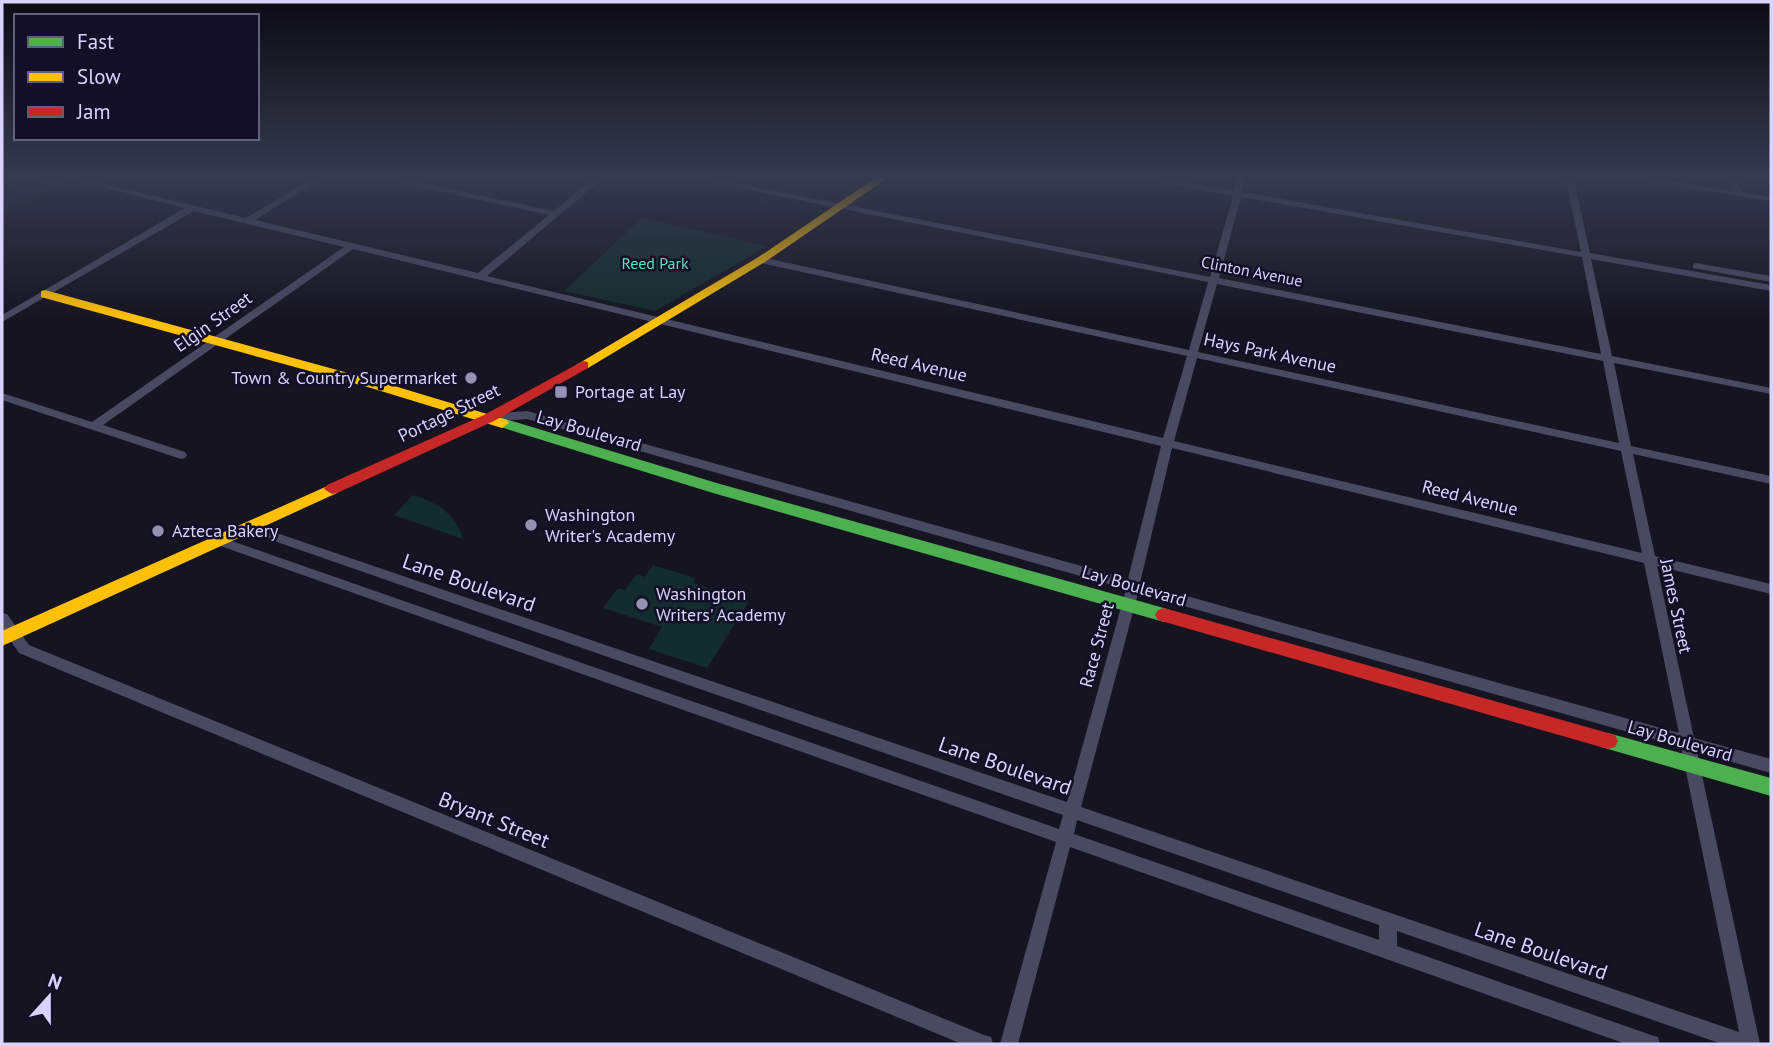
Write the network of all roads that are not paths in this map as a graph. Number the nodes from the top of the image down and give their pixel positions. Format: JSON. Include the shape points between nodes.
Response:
{"nodes":[{"id":1,"x":167,"y":224,"type":"edge"},
{"id":2,"x":259,"y":224,"type":"edge"},
{"id":3,"x":543,"y":224,"type":"edge"},
{"id":4,"x":815,"y":224,"type":"edge"},
{"id":5,"x":936,"y":224,"type":"edge"},
{"id":6,"x":1230,"y":224,"type":"edge"},
{"id":7,"x":1429,"y":224,"type":"edge"},
{"id":8,"x":1579,"y":224,"type":"edge"},
{"id":9,"x":352,"y":246,"type":"junction"},
{"id":10,"x":1584,"y":251,"type":"junction"},
{"id":11,"x":761,"y":260,"type":"junction"},
{"id":12,"x":478,"y":278,"type":"junction"},
{"id":13,"x":1771,"y":279,"type":"edge"},
{"id":14,"x":1214,"y":280,"type":"junction"},
{"id":15,"x":1771,"y":288,"type":"edge"},
{"id":16,"x":45,"y":295,"type":"junction"},
{"id":17,"x":2,"y":319,"type":"edge"},
{"id":18,"x":661,"y":321,"type":"junction"},
{"id":19,"x":215,"y":342,"type":"junction"},
{"id":20,"x":1193,"y":354,"type":"junction"},
{"id":21,"x":1606,"y":358,"type":"junction"},
{"id":22,"x":1771,"y":391,"type":"edge"},
{"id":23,"x":2,"y":396,"type":"edge"},
{"id":24,"x":489,"y":418,"type":"junction"},
{"id":25,"x":94,"y":426,"type":"junction"},
{"id":26,"x":1168,"y":442,"type":"junction"},
{"id":27,"x":1625,"y":448,"type":"junction"},
{"id":28,"x":181,"y":455,"type":"dead end"},
{"id":29,"x":701,"y":465,"type":"junction"},
{"id":30,"x":689,"y":480,"type":"junction"},
{"id":31,"x":1771,"y":480,"type":"edge"},
{"id":32,"x":908,"y":523,"type":"junction"},
{"id":33,"x":249,"y":528,"type":"junction"},
{"id":34,"x":899,"y":539,"type":"junction"},
{"id":35,"x":219,"y":541,"type":"junction"},
{"id":36,"x":1649,"y":560,"type":"junction"},
{"id":37,"x":1133,"y":586,"type":"junction"},
{"id":38,"x":1771,"y":589,"type":"edge"},
{"id":39,"x":1128,"y":604,"type":"junction"},
{"id":40,"x":2,"y":618,"type":"edge"},
{"id":41,"x":533,"y":627,"type":"junction"},
{"id":42,"x":7,"y":636,"type":"edge"},
{"id":43,"x":517,"y":646,"type":"junction"},
{"id":44,"x":1393,"y":659,"type":"junction"},
{"id":45,"x":1392,"y":679,"type":"junction"},
{"id":46,"x":776,"y":710,"type":"junction"},
{"id":47,"x":765,"y":733,"type":"junction"},
{"id":48,"x":1687,"y":743,"type":"junction"},
{"id":49,"x":1692,"y":765,"type":"junction"},
{"id":50,"x":1771,"y":766,"type":"edge"},
{"id":51,"x":1771,"y":787,"type":"edge"},
{"id":52,"x":1073,"y":812,"type":"junction"},
{"id":53,"x":1066,"y":838,"type":"junction"},
{"id":54,"x":1388,"y":920,"type":"junction"},
{"id":55,"x":1388,"y":952,"type":"junction"},
{"id":56,"x":984,"y":1044,"type":"edge"},
{"id":57,"x":1009,"y":1044,"type":"edge"},
{"id":58,"x":1651,"y":1044,"type":"edge"},
{"id":59,"x":1749,"y":1044,"type":"edge"}],
"edges":[{"from":1,"to":16,"type":"street"},
{"from":2,"to":9,"type":"street","name":"Reed Avenue"},
{"from":3,"to":12,"type":"street"},
{"from":4,"to":11,"type":"street","name":"Portage Street"},
{"from":5,"to":14,"type":"street","name":"Clinton Avenue"},
{"from":6,"to":14,"type":"street","name":"Race Street"},
{"from":7,"to":10,"type":"street"},
{"from":8,"to":10,"type":"street","name":"James Street"},
{"from":9,"to":12,"type":"street","name":"Reed Avenue"},
{"from":9,"to":19,"type":"street","name":"Elgin Street"},
{"from":10,"to":13,"type":"street"},
{"from":10,"to":15,"type":"street"},
{"from":10,"to":21,"type":"street","name":"James Street"},
{"from":11,"to":18,"type":"street","name":"Portage Street"},
{"from":11,"to":20,"type":"street","name":"Hays Park Avenue"},
{"from":12,"to":18,"type":"street","name":"Reed Avenue"},
{"from":14,"to":20,"type":"street","name":"Race Street"},
{"from":14,"to":21,"type":"street","name":"Clinton Avenue"},
{"from":16,"to":17,"type":"street"},
{"from":16,"to":19,"type":"street","name":"Lay Boulevard"},
{"from":18,"to":24,"type":"street","name":"Portage Street"},
{"from":18,"to":26,"type":"street","name":"Reed Avenue"},
{"from":19,"to":24,"type":"street","name":"Lay Boulevard"},
{"from":19,"to":25,"type":"street","name":"Elgin Street"},
{"from":20,"to":26,"type":"street","name":"Race Street"},
{"from":20,"to":27,"type":"street","name":"Hays Park Avenue"},
{"from":21,"to":22,"type":"street","name":"Clinton Avenue"},
{"from":21,"to":27,"type":"street","name":"James Street"},
{"from":23,"to":25,"type":"street"},
{"from":24,"to":29,"type":"street","name":"Lay Boulevard","via":[[527,415]]},
{"from":24,"to":30,"type":"street","name":"Lay Boulevard"},
{"from":24,"to":33,"type":"street","name":"Portage Street"},
{"from":25,"to":28,"type":"street"},
{"from":26,"to":36,"type":"street","name":"Reed Avenue"},
{"from":26,"to":37,"type":"street","name":"Race Street"},
{"from":27,"to":31,"type":"street","name":"Hays Park Avenue"},
{"from":27,"to":36,"type":"street","name":"James Street"},
{"from":29,"to":30,"type":"street"},
{"from":29,"to":32,"type":"street","name":"Lay Boulevard"},
{"from":30,"to":34,"type":"street","name":"Lay Boulevard"},
{"from":32,"to":34,"type":"street"},
{"from":32,"to":37,"type":"street","name":"Lay Boulevard"},
{"from":33,"to":35,"type":"street","name":"Portage Street"},
{"from":33,"to":41,"type":"street","name":"Lane Boulevard"},
{"from":34,"to":39,"type":"street","name":"Lay Boulevard"},
{"from":35,"to":42,"type":"street","name":"Portage Street"},
{"from":35,"to":43,"type":"street"},
{"from":36,"to":38,"type":"street","name":"Reed Avenue"},
{"from":36,"to":48,"type":"street","name":"James Street"},
{"from":37,"to":39,"type":"street","name":"Race Street"},
{"from":37,"to":44,"type":"street","name":"Lay Boulevard"},
{"from":39,"to":45,"type":"street","name":"Lay Boulevard"},
{"from":39,"to":52,"type":"street","name":"Race Street"},
{"from":40,"to":42,"type":"street","name":"Bryant Street"},
{"from":41,"to":43,"type":"street"},
{"from":41,"to":46,"type":"street","name":"Lane Boulevard"},
{"from":42,"to":56,"type":"street","name":"Bryant Street","via":[[24,649]]},
{"from":43,"to":47,"type":"street"},
{"from":44,"to":45,"type":"street"},
{"from":44,"to":48,"type":"street","name":"Lay Boulevard"},
{"from":45,"to":49,"type":"street","name":"Lay Boulevard"},
{"from":46,"to":47,"type":"street"},
{"from":46,"to":52,"type":"street","name":"Lane Boulevard"},
{"from":47,"to":53,"type":"street"},
{"from":48,"to":49,"type":"street","name":"James Street"},
{"from":48,"to":50,"type":"street","name":"Lay Boulevard"},
{"from":49,"to":51,"type":"street","name":"Lay Boulevard"},
{"from":49,"to":59,"type":"street","name":"James Street"},
{"from":52,"to":53,"type":"street","name":"Race Street"},
{"from":52,"to":54,"type":"street","name":"Lane Boulevard"},
{"from":53,"to":55,"type":"street"},
{"from":53,"to":57,"type":"street","name":"Race Street"},
{"from":54,"to":55,"type":"street"},
{"from":54,"to":59,"type":"street","name":"Lane Boulevard"},
{"from":55,"to":58,"type":"street"}]}
